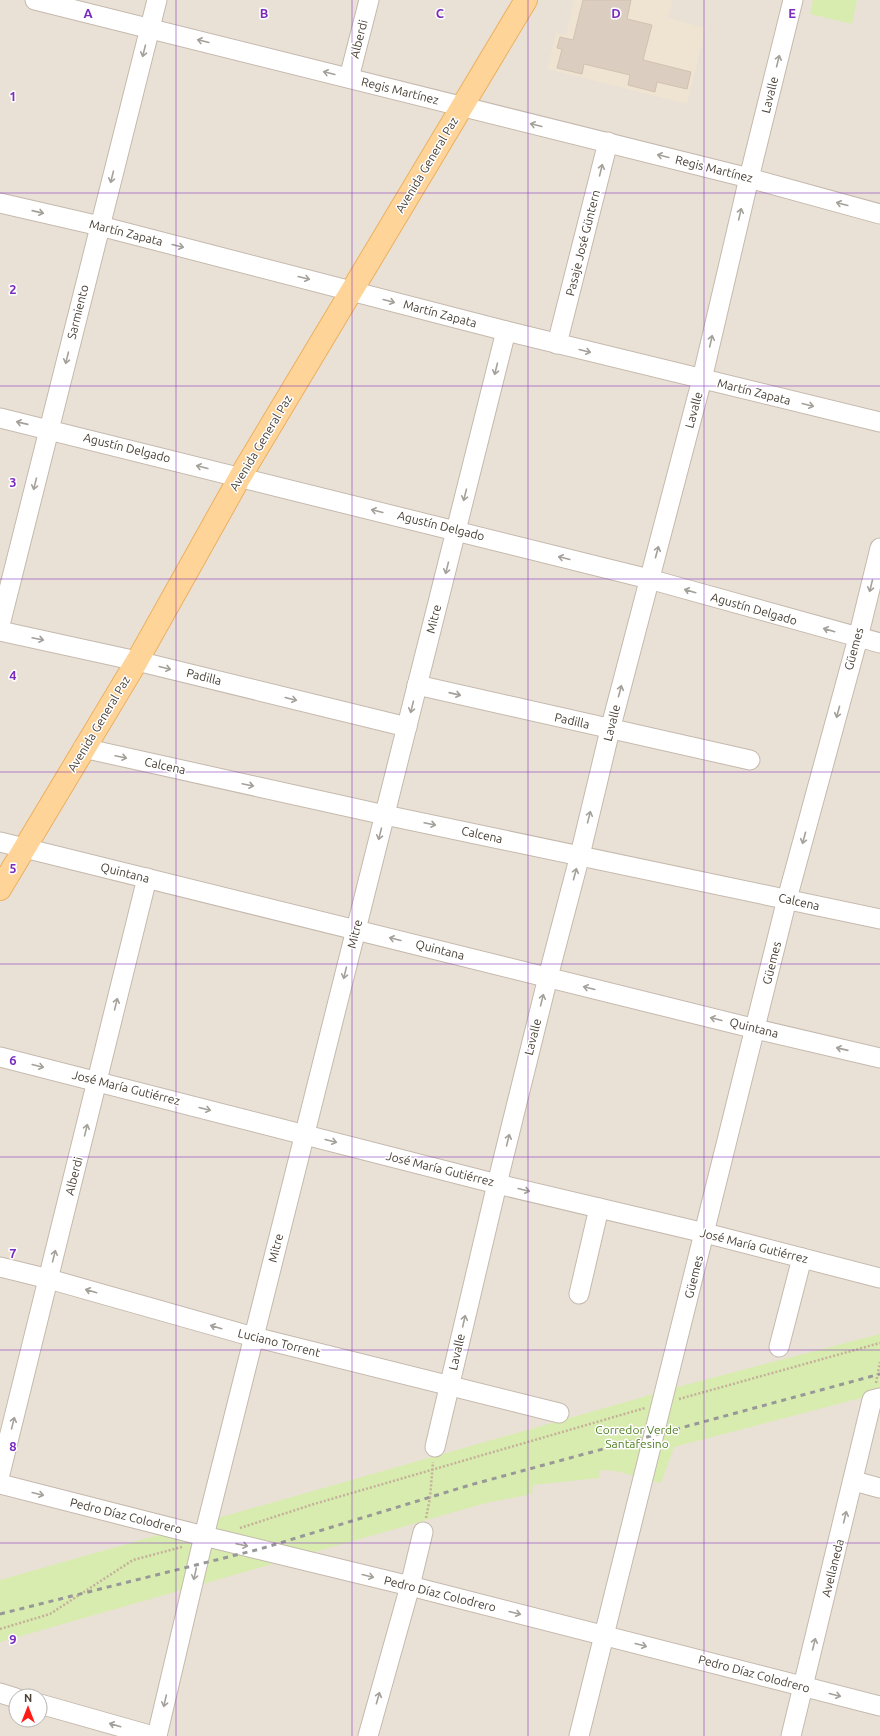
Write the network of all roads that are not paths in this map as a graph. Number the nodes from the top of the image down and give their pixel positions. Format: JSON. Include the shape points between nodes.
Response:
{"nodes":[{"id":1,"x":35,"y":0,"type":"edge"},
{"id":2,"x":157,"y":0,"type":"edge"},
{"id":3,"x":369,"y":0,"type":"edge"},
{"id":4,"x":526,"y":0,"type":"edge"},
{"id":5,"x":793,"y":0,"type":"edge"},
{"id":6,"x":149,"y":28,"type":"junction"},
{"id":7,"x":350,"y":78,"type":"junction"},
{"id":8,"x":462,"y":107,"type":"junction"},
{"id":9,"x":608,"y":142,"type":"junction"},
{"id":10,"x":749,"y":178,"type":"junction"},
{"id":11,"x":0,"y":203,"type":"edge"},
{"id":12,"x":880,"y":214,"type":"edge"},
{"id":13,"x":100,"y":226,"type":"junction"},
{"id":14,"x":351,"y":291,"type":"junction"},
{"id":15,"x":506,"y":331,"type":"junction"},
{"id":16,"x":557,"y":344,"type":"junction"},
{"id":17,"x":702,"y":379,"type":"junction"},
{"id":18,"x":0,"y":418,"type":"edge"},
{"id":19,"x":880,"y":422,"type":"edge"},
{"id":20,"x":49,"y":429,"type":"junction"},
{"id":21,"x":240,"y":477,"type":"junction"},
{"id":22,"x":456,"y":530,"type":"junction"},
{"id":23,"x":880,"y":548,"type":"edge"},
{"id":24,"x":649,"y":579,"type":"junction"},
{"id":25,"x":0,"y":625,"type":"edge"},
{"id":26,"x":0,"y":631,"type":"edge"},
{"id":27,"x":858,"y":638,"type":"junction"},
{"id":28,"x":880,"y":643,"type":"edge"},
{"id":29,"x":137,"y":661,"type":"junction"},
{"id":30,"x":417,"y":685,"type":"junction"},
{"id":31,"x":407,"y":727,"type":"junction"},
{"id":32,"x":610,"y":730,"type":"junction"},
{"id":33,"x":83,"y":748,"type":"junction"},
{"id":34,"x":750,"y":760,"type":"dead end"},
{"id":35,"x":385,"y":814,"type":"junction"},
{"id":36,"x":0,"y":842,"type":"edge"},
{"id":37,"x":25,"y":848,"type":"junction"},
{"id":38,"x":580,"y":855,"type":"junction"},
{"id":39,"x":147,"y":878,"type":"junction"},
{"id":40,"x":0,"y":889,"type":"edge"},
{"id":41,"x":787,"y":899,"type":"junction"},
{"id":42,"x":880,"y":920,"type":"edge"},
{"id":43,"x":356,"y":930,"type":"junction"},
{"id":44,"x":548,"y":977,"type":"junction"},
{"id":45,"x":756,"y":1029,"type":"junction"},
{"id":46,"x":0,"y":1057,"type":"edge"},
{"id":47,"x":880,"y":1058,"type":"edge"},
{"id":48,"x":98,"y":1081,"type":"junction"},
{"id":49,"x":304,"y":1134,"type":"junction"},
{"id":50,"x":497,"y":1184,"type":"junction"},
{"id":51,"x":599,"y":1208,"type":"junction"},
{"id":52,"x":705,"y":1233,"type":"junction"},
{"id":53,"x":802,"y":1258,"type":"junction"},
{"id":54,"x":0,"y":1267,"type":"edge"},
{"id":55,"x":880,"y":1278,"type":"edge"},
{"id":56,"x":49,"y":1279,"type":"junction"},
{"id":57,"x":579,"y":1294,"type":"dead end"},
{"id":58,"x":254,"y":1337,"type":"junction"},
{"id":59,"x":779,"y":1346,"type":"dead end"},
{"id":60,"x":449,"y":1386,"type":"junction"},
{"id":61,"x":876,"y":1399,"type":"edge"},
{"id":62,"x":559,"y":1414,"type":"dead end"},
{"id":63,"x":435,"y":1447,"type":"road end"},
{"id":64,"x":0,"y":1474,"type":"edge"},
{"id":65,"x":854,"y":1481,"type":"junction"},
{"id":66,"x":0,"y":1484,"type":"edge"},
{"id":67,"x":880,"y":1488,"type":"edge"},
{"id":68,"x":423,"y":1532,"type":"road end"},
{"id":69,"x":203,"y":1538,"type":"junction"},
{"id":70,"x":410,"y":1586,"type":"junction"},
{"id":71,"x":604,"y":1636,"type":"junction"},
{"id":72,"x":804,"y":1687,"type":"junction"},
{"id":73,"x":48,"y":1706,"type":"edge"},
{"id":74,"x":880,"y":1706,"type":"edge"},
{"id":75,"x":153,"y":1736,"type":"edge"},
{"id":76,"x":157,"y":1736,"type":"edge"},
{"id":77,"x":368,"y":1736,"type":"edge"},
{"id":78,"x":579,"y":1736,"type":"edge"},
{"id":79,"x":792,"y":1736,"type":"edge"}],
"edges":[{"from":1,"to":6,"type":"street","name":"Regis Martínez"},
{"from":2,"to":6,"type":"street","name":"Sarmiento"},
{"from":3,"to":7,"type":"street","name":"Alberdi"},
{"from":4,"to":8,"type":"main road","name":"Avenida General Paz"},
{"from":10,"to":5,"type":"street","name":"Lavalle","one_way":true},
{"from":7,"to":6,"type":"street","name":"Regis Martínez","one_way":true},
{"from":6,"to":13,"type":"street","name":"Sarmiento","one_way":true},
{"from":7,"to":8,"type":"street","name":"Regis Martínez"},
{"from":9,"to":8,"type":"street","name":"Regis Martínez","one_way":true},
{"from":8,"to":14,"type":"main road","name":"Avenida General Paz"},
{"from":10,"to":9,"type":"street","name":"Regis Martínez","one_way":true},
{"from":16,"to":9,"type":"street","name":"Pasaje José Güntern","one_way":true},
{"from":12,"to":10,"type":"street","name":"Regis Martínez","one_way":true},
{"from":17,"to":10,"type":"street","name":"Lavalle","one_way":true},
{"from":11,"to":13,"type":"street","name":"Martín Zapata","one_way":true},
{"from":13,"to":14,"type":"street","name":"Martín Zapata","one_way":true},
{"from":13,"to":20,"type":"street","name":"Sarmiento","one_way":true},
{"from":14,"to":15,"type":"street","name":"Martín Zapata","one_way":true},
{"from":14,"to":21,"type":"main road","name":"Avenida General Paz"},
{"from":15,"to":16,"type":"street","name":"Martín Zapata"},
{"from":15,"to":22,"type":"street","name":"Mitre","one_way":true},
{"from":16,"to":17,"type":"street","name":"Martín Zapata","one_way":true},
{"from":17,"to":19,"type":"street","name":"Martín Zapata","one_way":true},
{"from":24,"to":17,"type":"street","name":"Lavalle","one_way":true},
{"from":20,"to":18,"type":"street","name":"Agustín Delgado","one_way":true},
{"from":21,"to":20,"type":"street","name":"Agustín Delgado","one_way":true},
{"from":20,"to":25,"type":"street","name":"Sarmiento","one_way":true},
{"from":22,"to":21,"type":"street","name":"Agustín Delgado","one_way":true},
{"from":21,"to":29,"type":"main road","name":"Avenida General Paz"},
{"from":24,"to":22,"type":"street","name":"Agustín Delgado","one_way":true},
{"from":22,"to":30,"type":"street","name":"Mitre","one_way":true},
{"from":23,"to":27,"type":"street","name":"Güemes","one_way":true},
{"from":27,"to":24,"type":"street","name":"Agustín Delgado","one_way":true},
{"from":32,"to":24,"type":"street","name":"Lavalle","one_way":true},
{"from":26,"to":29,"type":"street","name":"Padilla","one_way":true},
{"from":27,"to":28,"type":"street","name":"Agustín Delgado"},
{"from":27,"to":41,"type":"street","name":"Güemes","one_way":true},
{"from":29,"to":31,"type":"street","name":"Padilla","one_way":true},
{"from":29,"to":33,"type":"main road","name":"Avenida General Paz"},
{"from":30,"to":31,"type":"street","name":"Mitre","one_way":true},
{"from":30,"to":32,"type":"street","name":"Padilla","one_way":true},
{"from":31,"to":35,"type":"street","name":"Mitre"},
{"from":32,"to":34,"type":"street","name":"Padilla"},
{"from":38,"to":32,"type":"street","name":"Lavalle","one_way":true},
{"from":33,"to":35,"type":"street","name":"Calcena","one_way":true},
{"from":33,"to":37,"type":"main road","name":"Avenida General Paz"},
{"from":35,"to":38,"type":"street","name":"Calcena","one_way":true},
{"from":35,"to":43,"type":"street","name":"Mitre","one_way":true},
{"from":36,"to":37,"type":"street","name":"Quintana"},
{"from":37,"to":39,"type":"street","name":"Quintana"},
{"from":37,"to":40,"type":"main road","name":"Avenida General Paz"},
{"from":38,"to":41,"type":"street","name":"Calcena"},
{"from":44,"to":38,"type":"street","name":"Lavalle","one_way":true},
{"from":39,"to":43,"type":"street","name":"Quintana"},
{"from":48,"to":39,"type":"street","name":"Alberdi","one_way":true},
{"from":41,"to":42,"type":"street","name":"Calcena"},
{"from":41,"to":45,"type":"street","name":"Güemes"},
{"from":44,"to":43,"type":"street","name":"Quintana","one_way":true},
{"from":43,"to":49,"type":"street","name":"Mitre","one_way":true},
{"from":45,"to":44,"type":"street","name":"Quintana","one_way":true},
{"from":50,"to":44,"type":"street","name":"Lavalle","one_way":true},
{"from":47,"to":45,"type":"street","name":"Quintana","one_way":true},
{"from":45,"to":52,"type":"street","name":"Güemes"},
{"from":46,"to":48,"type":"street","name":"José María Gutiérrez","one_way":true},
{"from":48,"to":49,"type":"street","name":"José María Gutiérrez","one_way":true},
{"from":56,"to":48,"type":"street","name":"Alberdi","one_way":true},
{"from":49,"to":50,"type":"street","name":"José María Gutiérrez","one_way":true},
{"from":49,"to":58,"type":"street","name":"Mitre"},
{"from":50,"to":51,"type":"street","name":"José María Gutiérrez","one_way":true},
{"from":60,"to":50,"type":"street","name":"Lavalle","one_way":true},
{"from":51,"to":52,"type":"street","name":"José María Gutiérrez"},
{"from":51,"to":57,"type":"street"},
{"from":52,"to":53,"type":"street","name":"José María Gutiérrez"},
{"from":52,"to":71,"type":"street","name":"Güemes"},
{"from":53,"to":55,"type":"street","name":"José María Gutiérrez"},
{"from":53,"to":59,"type":"street"},
{"from":54,"to":56,"type":"street","name":"Luciano Torrent"},
{"from":58,"to":56,"type":"street","name":"Luciano Torrent","one_way":true},
{"from":64,"to":56,"type":"street","name":"Alberdi","one_way":true},
{"from":58,"to":60,"type":"street","name":"Luciano Torrent"},
{"from":58,"to":69,"type":"street","name":"Mitre"},
{"from":60,"to":62,"type":"street","name":"Luciano Torrent"},
{"from":60,"to":63,"type":"street","name":"Lavalle"},
{"from":61,"to":65,"type":"street","name":"Avellaneda"},
{"from":65,"to":67,"type":"street"},
{"from":72,"to":65,"type":"street","name":"Avellaneda","one_way":true},
{"from":66,"to":69,"type":"street","name":"Pedro Díaz Colodrero","one_way":true},
{"from":68,"to":70,"type":"street"},
{"from":69,"to":70,"type":"street","name":"Pedro Díaz Colodrero","one_way":true},
{"from":69,"to":76,"type":"street","name":"Mitre","one_way":true},
{"from":70,"to":71,"type":"street","name":"Pedro Díaz Colodrero","one_way":true},
{"from":77,"to":70,"type":"street","one_way":true},
{"from":71,"to":72,"type":"street","name":"Pedro Díaz Colodrero","one_way":true},
{"from":71,"to":78,"type":"street","name":"Güemes"},
{"from":72,"to":74,"type":"street","name":"Pedro Díaz Colodrero","one_way":true},
{"from":72,"to":79,"type":"street","name":"Avellaneda"},
{"from":75,"to":73,"type":"street","one_way":true}]}
